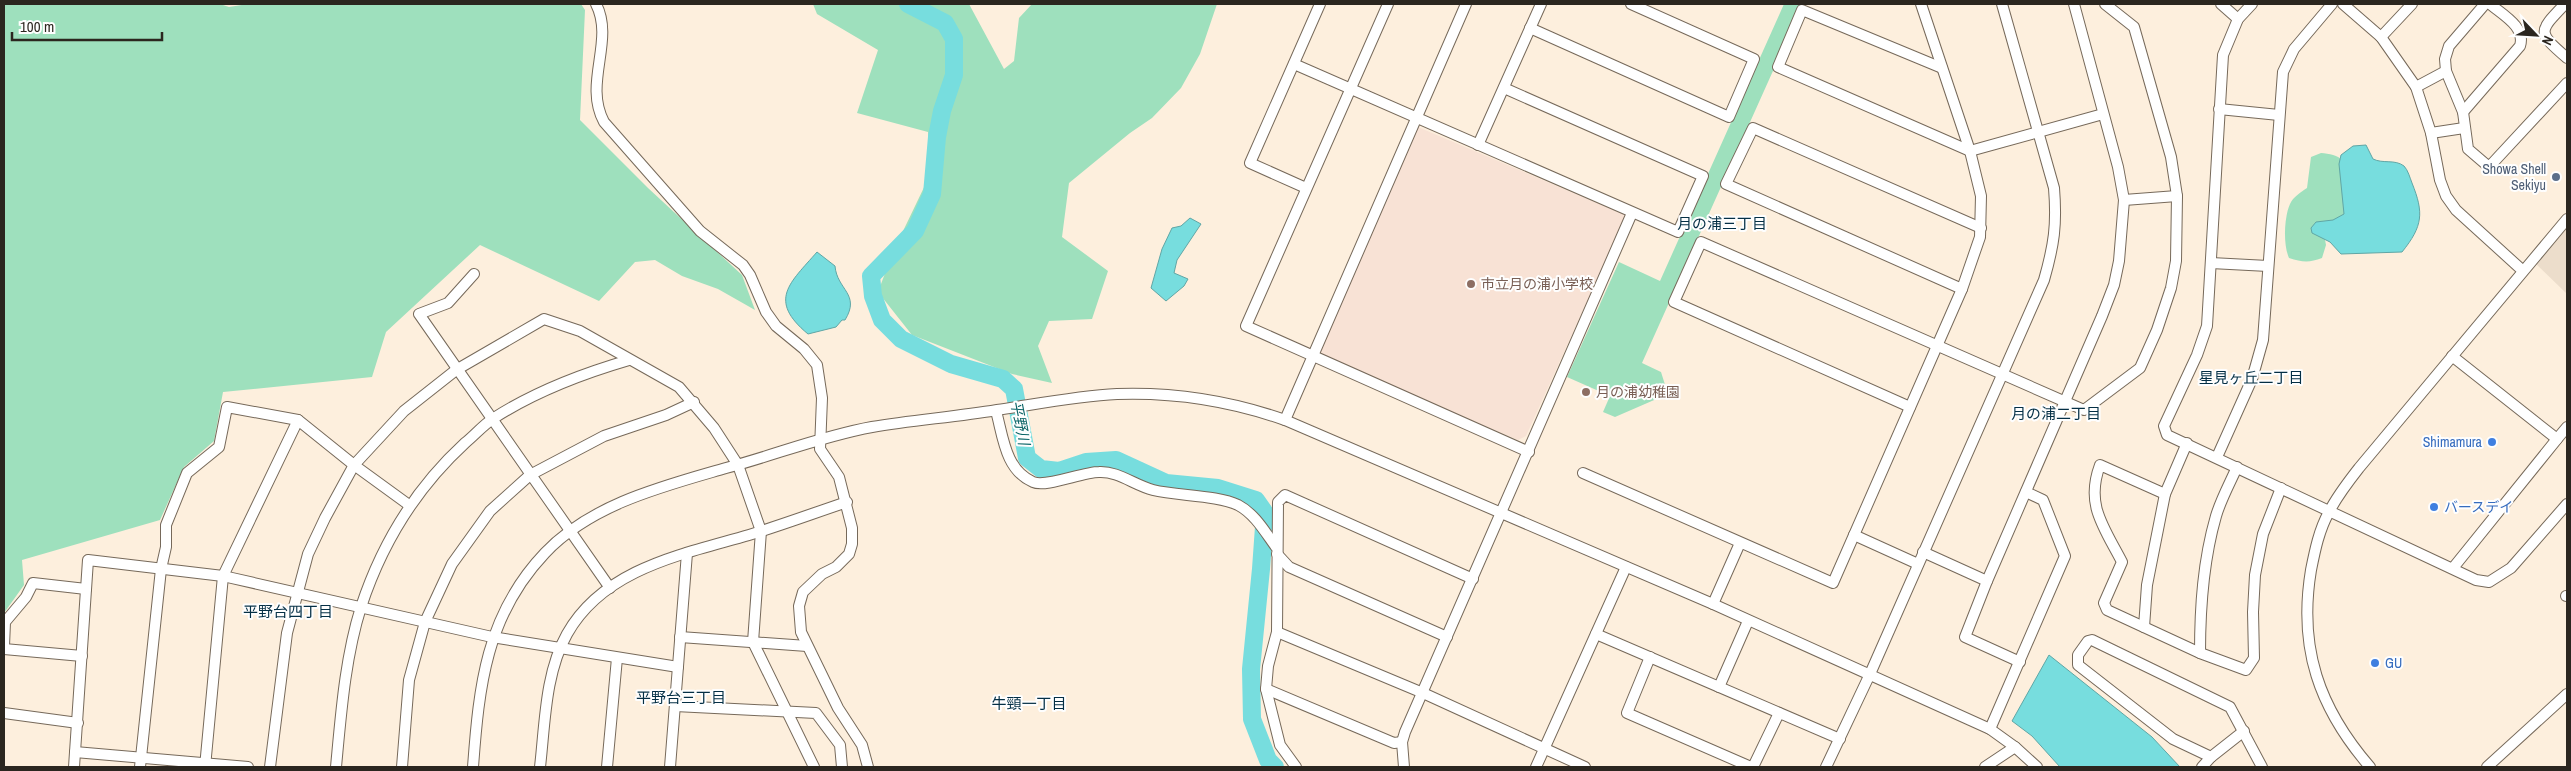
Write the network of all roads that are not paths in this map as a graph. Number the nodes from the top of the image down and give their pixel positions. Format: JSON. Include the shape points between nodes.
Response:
{"nodes":[{"id":1,"x":596,"y":4,"type":"edge"},
{"id":2,"x":1320,"y":4,"type":"edge"},
{"id":3,"x":1388,"y":4,"type":"edge"},
{"id":4,"x":1466,"y":4,"type":"edge"},
{"id":5,"x":1541,"y":4,"type":"edge"},
{"id":6,"x":1631,"y":4,"type":"edge"},
{"id":7,"x":1921,"y":4,"type":"edge"},
{"id":8,"x":2002,"y":4,"type":"edge"},
{"id":9,"x":2074,"y":4,"type":"edge"},
{"id":10,"x":2105,"y":4,"type":"edge"},
{"id":11,"x":2221,"y":4,"type":"edge"},
{"id":12,"x":2252,"y":4,"type":"edge"},
{"id":13,"x":2332,"y":4,"type":"edge"},
{"id":14,"x":2343,"y":4,"type":"edge"},
{"id":15,"x":2412,"y":4,"type":"edge"},
{"id":16,"x":2485,"y":4,"type":"edge"},
{"id":17,"x":2490,"y":4,"type":"edge"},
{"id":18,"x":2565,"y":4,"type":"edge"},
{"id":19,"x":2238,"y":19,"type":"junction"},
{"id":20,"x":1530,"y":28,"type":"junction"},
{"id":21,"x":2381,"y":37,"type":"junction"},
{"id":22,"x":2567,"y":58,"type":"edge"},
{"id":23,"x":1294,"y":64,"type":"junction"},
{"id":24,"x":1942,"y":68,"type":"junction"},
{"id":25,"x":2446,"y":71,"type":"junction"},
{"id":26,"x":2567,"y":83,"type":"edge"},
{"id":27,"x":2416,"y":87,"type":"junction"},
{"id":28,"x":1350,"y":88,"type":"junction"},
{"id":29,"x":1504,"y":88,"type":"junction"},
{"id":30,"x":2219,"y":109,"type":"junction"},
{"id":31,"x":2463,"y":112,"type":"junction"},
{"id":32,"x":2103,"y":114,"type":"junction"},
{"id":33,"x":2279,"y":115,"type":"junction"},
{"id":34,"x":1415,"y":117,"type":"junction"},
{"id":35,"x":2464,"y":128,"type":"junction"},
{"id":36,"x":2037,"y":131,"type":"junction"},
{"id":37,"x":2431,"y":133,"type":"junction"},
{"id":38,"x":1478,"y":145,"type":"junction"},
{"id":39,"x":1970,"y":151,"type":"junction"},
{"id":40,"x":1306,"y":188,"type":"junction"},
{"id":41,"x":2177,"y":196,"type":"junction"},
{"id":42,"x":2124,"y":200,"type":"junction"},
{"id":43,"x":1632,"y":213,"type":"junction"},
{"id":44,"x":2567,"y":218,"type":"edge"},
{"id":45,"x":1981,"y":228,"type":"junction"},
{"id":46,"x":2211,"y":263,"type":"junction"},
{"id":47,"x":2268,"y":266,"type":"junction"},
{"id":48,"x":2522,"y":270,"type":"junction"},
{"id":49,"x":474,"y":274,"type":"dead end"},
{"id":50,"x":1962,"y":289,"type":"junction"},
{"id":51,"x":1937,"y":346,"type":"junction"},
{"id":52,"x":1312,"y":356,"type":"junction"},
{"id":53,"x":2452,"y":356,"type":"junction"},
{"id":54,"x":628,"y":360,"type":"junction"},
{"id":55,"x":456,"y":370,"type":"junction"},
{"id":56,"x":2002,"y":376,"type":"junction"},
{"id":57,"x":694,"y":402,"type":"junction"},
{"id":58,"x":2066,"y":403,"type":"junction"},
{"id":59,"x":1910,"y":407,"type":"junction"},
{"id":60,"x":996,"y":411,"type":"junction"},
{"id":61,"x":492,"y":419,"type":"junction"},
{"id":62,"x":298,"y":420,"type":"junction"},
{"id":63,"x":1286,"y":420,"type":"junction"},
{"id":64,"x":2567,"y":427,"type":"edge"},
{"id":65,"x":820,"y":439,"type":"junction"},
{"id":66,"x":2557,"y":439,"type":"junction"},
{"id":67,"x":2187,"y":443,"type":"junction"},
{"id":68,"x":1529,"y":452,"type":"junction"},
{"id":69,"x":2217,"y":457,"type":"junction"},
{"id":70,"x":354,"y":465,"type":"junction"},
{"id":71,"x":738,"y":465,"type":"junction"},
{"id":72,"x":2237,"y":467,"type":"junction"},
{"id":73,"x":1583,"y":473,"type":"dead end"},
{"id":74,"x":530,"y":474,"type":"junction"},
{"id":75,"x":2281,"y":488,"type":"junction"},
{"id":76,"x":2026,"y":492,"type":"junction"},
{"id":77,"x":2165,"y":494,"type":"junction"},
{"id":78,"x":847,"y":502,"type":"junction"},
{"id":79,"x":409,"y":504,"type":"junction"},
{"id":80,"x":2567,"y":504,"type":"edge"},
{"id":81,"x":2329,"y":512,"type":"junction"},
{"id":82,"x":1502,"y":514,"type":"junction"},
{"id":83,"x":2558,"y":516,"type":"junction"},
{"id":84,"x":2567,"y":523,"type":"edge"},
{"id":85,"x":572,"y":531,"type":"junction"},
{"id":86,"x":761,"y":531,"type":"junction"},
{"id":87,"x":1854,"y":535,"type":"junction"},
{"id":88,"x":1740,"y":543,"type":"junction"},
{"id":89,"x":1277,"y":550,"type":"junction"},
{"id":90,"x":1924,"y":552,"type":"junction"},
{"id":91,"x":688,"y":553,"type":"junction"},
{"id":92,"x":1918,"y":564,"type":"junction"},
{"id":93,"x":1626,"y":568,"type":"junction"},
{"id":94,"x":2453,"y":568,"type":"junction"},
{"id":95,"x":161,"y":569,"type":"junction"},
{"id":96,"x":223,"y":576,"type":"junction"},
{"id":97,"x":1473,"y":579,"type":"junction"},
{"id":98,"x":1987,"y":581,"type":"junction"},
{"id":99,"x":610,"y":588,"type":"junction"},
{"id":100,"x":86,"y":589,"type":"junction"},
{"id":101,"x":298,"y":593,"type":"junction"},
{"id":102,"x":1712,"y":604,"type":"junction"},
{"id":103,"x":361,"y":608,"type":"junction"},
{"id":104,"x":1748,"y":621,"type":"junction"},
{"id":105,"x":425,"y":622,"type":"junction"},
{"id":106,"x":2144,"y":628,"type":"junction"},
{"id":107,"x":1277,"y":632,"type":"junction"},
{"id":108,"x":1596,"y":634,"type":"junction"},
{"id":109,"x":492,"y":637,"type":"junction"},
{"id":110,"x":680,"y":637,"type":"junction"},
{"id":111,"x":1448,"y":637,"type":"junction"},
{"id":112,"x":752,"y":642,"type":"junction"},
{"id":113,"x":807,"y":646,"type":"junction"},
{"id":114,"x":4,"y":648,"type":"edge"},
{"id":115,"x":561,"y":648,"type":"junction"},
{"id":116,"x":2200,"y":653,"type":"junction"},
{"id":117,"x":82,"y":656,"type":"junction"},
{"id":118,"x":1650,"y":657,"type":"junction"},
{"id":119,"x":617,"y":658,"type":"junction"},
{"id":120,"x":2020,"y":662,"type":"junction"},
{"id":121,"x":678,"y":667,"type":"junction"},
{"id":122,"x":1870,"y":674,"type":"junction"},
{"id":123,"x":1719,"y":687,"type":"junction"},
{"id":124,"x":1266,"y":689,"type":"junction"},
{"id":125,"x":1423,"y":694,"type":"junction"},
{"id":126,"x":2567,"y":694,"type":"edge"},
{"id":127,"x":675,"y":706,"type":"junction"},
{"id":128,"x":4,"y":713,"type":"edge"},
{"id":129,"x":787,"y":713,"type":"junction"},
{"id":130,"x":1778,"y":713,"type":"junction"},
{"id":131,"x":78,"y":723,"type":"junction"},
{"id":132,"x":1990,"y":729,"type":"junction"},
{"id":133,"x":2244,"y":731,"type":"junction"},
{"id":134,"x":1840,"y":739,"type":"junction"},
{"id":135,"x":1402,"y":742,"type":"junction"},
{"id":136,"x":2015,"y":747,"type":"junction"},
{"id":137,"x":1545,"y":749,"type":"junction"},
{"id":138,"x":75,"y":752,"type":"junction"},
{"id":139,"x":2211,"y":757,"type":"junction"},
{"id":140,"x":141,"y":763,"type":"edge"},
{"id":141,"x":205,"y":765,"type":"edge"},
{"id":142,"x":74,"y":767,"type":"edge"},
{"id":143,"x":248,"y":767,"type":"edge"},
{"id":144,"x":270,"y":767,"type":"edge"},
{"id":145,"x":336,"y":767,"type":"edge"},
{"id":146,"x":402,"y":767,"type":"edge"},
{"id":147,"x":473,"y":767,"type":"edge"},
{"id":148,"x":540,"y":767,"type":"edge"},
{"id":149,"x":607,"y":767,"type":"edge"},
{"id":150,"x":670,"y":767,"type":"edge"},
{"id":151,"x":814,"y":767,"type":"edge"},
{"id":152,"x":842,"y":767,"type":"edge"},
{"id":153,"x":868,"y":767,"type":"edge"},
{"id":154,"x":1296,"y":767,"type":"edge"},
{"id":155,"x":1404,"y":767,"type":"edge"},
{"id":156,"x":1536,"y":767,"type":"edge"},
{"id":157,"x":1584,"y":767,"type":"edge"},
{"id":158,"x":1752,"y":767,"type":"edge"},
{"id":159,"x":1826,"y":767,"type":"edge"},
{"id":160,"x":1985,"y":767,"type":"edge"},
{"id":161,"x":2037,"y":767,"type":"edge"},
{"id":162,"x":2202,"y":767,"type":"edge"},
{"id":163,"x":2262,"y":767,"type":"edge"},
{"id":164,"x":2370,"y":767,"type":"edge"},
{"id":165,"x":2488,"y":767,"type":"edge"}],
"edges":[{"from":1,"to":65,"type":"street","via":[[602,26],[595,94],[604,122],[700,231],[743,265],[776,326],[813,358],[822,384]]},
{"from":2,"to":23,"type":"street"},
{"from":3,"to":28,"type":"street"},
{"from":4,"to":34,"type":"street"},
{"from":5,"to":20,"type":"street"},
{"from":6,"to":20,"type":"street","via":[[1754,59],[1729,117]]},
{"from":7,"to":24,"type":"street"},
{"from":8,"to":36,"type":"street"},
{"from":9,"to":32,"type":"street"},
{"from":10,"to":41,"type":"street","via":[[2134,27],[2171,157]]},
{"from":11,"to":19,"type":"street"},
{"from":12,"to":19,"type":"street"},
{"from":13,"to":33,"type":"street","via":[[2294,49],[2283,72]]},
{"from":14,"to":21,"type":"street"},
{"from":15,"to":21,"type":"street"},
{"from":16,"to":25,"type":"street","via":[[2449,46]]},
{"from":17,"to":31,"type":"street","via":[[2521,31],[2523,38],[2520,46]]},
{"from":18,"to":22,"type":"street","via":[[2544,26],[2544,33]]},
{"from":19,"to":30,"type":"street","via":[[2223,55]]},
{"from":20,"to":29,"type":"street"},
{"from":21,"to":27,"type":"street"},
{"from":23,"to":28,"type":"street"},
{"from":23,"to":40,"type":"street","via":[[1250,162]]},
{"from":24,"to":39,"type":"street"},
{"from":24,"to":39,"type":"street","via":[[1802,10],[1778,67]]},
{"from":25,"to":27,"type":"street"},
{"from":25,"to":31,"type":"street"},
{"from":26,"to":35,"type":"street","via":[[2489,167],[2468,149]]},
{"from":27,"to":37,"type":"street"},
{"from":28,"to":34,"type":"street"},
{"from":28,"to":40,"type":"street"},
{"from":29,"to":38,"type":"street"},
{"from":29,"to":43,"type":"street","via":[[1703,176],[1678,232]]},
{"from":30,"to":33,"type":"street"},
{"from":30,"to":46,"type":"street"},
{"from":31,"to":35,"type":"street"},
{"from":32,"to":36,"type":"street"},
{"from":32,"to":42,"type":"street"},
{"from":33,"to":47,"type":"street"},
{"from":34,"to":38,"type":"street"},
{"from":34,"to":52,"type":"street"},
{"from":35,"to":37,"type":"street"},
{"from":36,"to":39,"type":"street"},
{"from":36,"to":56,"type":"street","via":[[2054,188],[2054,243],[2044,280]]},
{"from":37,"to":48,"type":"street","via":[[2446,196],[2456,210]]},
{"from":38,"to":43,"type":"street"},
{"from":39,"to":45,"type":"street","via":[[1981,196]]},
{"from":40,"to":52,"type":"street","via":[[1246,326]]},
{"from":41,"to":42,"type":"street"},
{"from":41,"to":58,"type":"street","via":[[2176,261],[2171,288],[2140,368],[2084,410]]},
{"from":42,"to":58,"type":"street","via":[[2122,239],[2114,286]]},
{"from":43,"to":68,"type":"street"},
{"from":44,"to":48,"type":"street"},
{"from":45,"to":50,"type":"street"},
{"from":45,"to":50,"type":"street","via":[[1753,128],[1726,184]]},
{"from":46,"to":47,"type":"street"},
{"from":46,"to":67,"type":"street","via":[[2206,326],[2197,355],[2164,426],[2167,434]]},
{"from":47,"to":69,"type":"street","via":[[2263,340],[2252,379]]},
{"from":48,"to":53,"type":"street"},
{"from":49,"to":55,"type":"street","via":[[448,303],[419,314]]},
{"from":50,"to":51,"type":"street"},
{"from":51,"to":56,"type":"street"},
{"from":51,"to":59,"type":"street"},
{"from":51,"to":59,"type":"street","via":[[1701,242],[1674,302]]},
{"from":52,"to":63,"type":"street"},
{"from":52,"to":68,"type":"street"},
{"from":53,"to":66,"type":"street"},
{"from":53,"to":81,"type":"street","via":[[2359,468]]},
{"from":54,"to":55,"type":"street","via":[[580,331],[544,319]]},
{"from":54,"to":57,"type":"street","via":[[679,387]]},
{"from":54,"to":61,"type":"street","via":[[570,378]]},
{"from":55,"to":61,"type":"street"},
{"from":55,"to":70,"type":"street","via":[[404,411]]},
{"from":56,"to":58,"type":"street"},
{"from":56,"to":90,"type":"street"},
{"from":57,"to":71,"type":"street"},
{"from":57,"to":74,"type":"street","via":[[604,436]]},
{"from":58,"to":76,"type":"street"},
{"from":59,"to":87,"type":"street"},
{"from":60,"to":63,"type":"street","via":[[1117,394],[1192,396],[1256,409]]},
{"from":60,"to":65,"type":"street","via":[[871,427]]},
{"from":60,"to":89,"type":"street","via":[[1009,460],[1034,483],[1081,473],[1110,472],[1150,489],[1237,505],[1251,513]]},
{"from":61,"to":74,"type":"street"},
{"from":61,"to":79,"type":"street","via":[[448,459]]},
{"from":62,"to":70,"type":"street"},
{"from":62,"to":95,"type":"street","via":[[227,407],[219,448],[187,473],[166,525]]},
{"from":62,"to":96,"type":"street"},
{"from":63,"to":82,"type":"street"},
{"from":64,"to":66,"type":"street"},
{"from":65,"to":71,"type":"street"},
{"from":65,"to":78,"type":"street","via":[[820,449],[839,477]]},
{"from":66,"to":94,"type":"street"},
{"from":67,"to":69,"type":"street"},
{"from":67,"to":77,"type":"street"},
{"from":68,"to":82,"type":"street"},
{"from":69,"to":72,"type":"street"},
{"from":70,"to":79,"type":"street"},
{"from":70,"to":101,"type":"street","via":[[308,554]]},
{"from":71,"to":85,"type":"street","via":[[621,502]]},
{"from":71,"to":86,"type":"street"},
{"from":72,"to":75,"type":"street"},
{"from":72,"to":116,"type":"street","via":[[2216,515],[2206,559],[2200,604]]},
{"from":73,"to":88,"type":"street"},
{"from":74,"to":85,"type":"street"},
{"from":74,"to":105,"type":"street","via":[[490,511],[452,564]]},
{"from":75,"to":81,"type":"street"},
{"from":75,"to":116,"type":"street","via":[[2263,534],[2256,575],[2254,658],[2246,670]]},
{"from":76,"to":98,"type":"street"},
{"from":76,"to":120,"type":"street","via":[[2044,500],[2065,556]]},
{"from":77,"to":106,"type":"street","via":[[2147,585]]},
{"from":77,"to":106,"type":"street","via":[[2100,465],[2094,481],[2093,495],[2099,516],[2122,562],[2104,603],[2107,610]]},
{"from":78,"to":86,"type":"street"},
{"from":78,"to":113,"type":"street","via":[[852,528],[849,554],[810,584],[803,592],[799,606],[801,632]]},
{"from":79,"to":103,"type":"street","via":[[382,553]]},
{"from":80,"to":83,"type":"street"},
{"from":81,"to":94,"type":"street"},
{"from":81,"to":164,"type":"street","via":[[2320,532],[2307,593],[2307,628],[2312,662],[2335,720]]},
{"from":82,"to":93,"type":"street"},
{"from":82,"to":97,"type":"street"},
{"from":83,"to":84,"type":"street"},
{"from":83,"to":94,"type":"street","via":[[2511,568],[2494,580],[2476,580]]},
{"from":85,"to":99,"type":"street"},
{"from":85,"to":109,"type":"street","via":[[546,552],[513,592]]},
{"from":86,"to":91,"type":"street"},
{"from":86,"to":112,"type":"street"},
{"from":87,"to":88,"type":"street","via":[[1833,583]]},
{"from":87,"to":92,"type":"street"},
{"from":88,"to":102,"type":"street"},
{"from":89,"to":97,"type":"street","via":[[1278,502],[1285,495]]},
{"from":89,"to":107,"type":"street"},
{"from":89,"to":111,"type":"street","via":[[1289,567]]},
{"from":90,"to":92,"type":"street"},
{"from":90,"to":98,"type":"street"},
{"from":91,"to":99,"type":"street","via":[[662,560]]},
{"from":91,"to":110,"type":"street"},
{"from":92,"to":122,"type":"street"},
{"from":93,"to":102,"type":"street"},
{"from":93,"to":108,"type":"street"},
{"from":95,"to":96,"type":"street"},
{"from":95,"to":100,"type":"street","via":[[88,560]]},
{"from":95,"to":140,"type":"street"},
{"from":96,"to":101,"type":"street"},
{"from":96,"to":141,"type":"street"},
{"from":97,"to":111,"type":"street"},
{"from":98,"to":120,"type":"street","via":[[1965,637]]},
{"from":99,"to":115,"type":"street","via":[[579,616]]},
{"from":100,"to":114,"type":"street","via":[[33,582],[26,597],[6,622]]},
{"from":100,"to":117,"type":"street"},
{"from":101,"to":103,"type":"street"},
{"from":101,"to":144,"type":"street","via":[[287,632]]},
{"from":102,"to":104,"type":"street"},
{"from":103,"to":105,"type":"street"},
{"from":103,"to":145,"type":"street","via":[[350,655]]},
{"from":104,"to":122,"type":"street"},
{"from":104,"to":123,"type":"street"},
{"from":105,"to":109,"type":"street"},
{"from":105,"to":146,"type":"street","via":[[409,680]]},
{"from":106,"to":116,"type":"street"},
{"from":107,"to":124,"type":"street"},
{"from":107,"to":125,"type":"street"},
{"from":108,"to":118,"type":"street"},
{"from":108,"to":137,"type":"street"},
{"from":109,"to":115,"type":"street"},
{"from":109,"to":147,"type":"street","via":[[481,680]]},
{"from":110,"to":112,"type":"street"},
{"from":110,"to":121,"type":"street"},
{"from":111,"to":125,"type":"street"},
{"from":112,"to":113,"type":"street"},
{"from":112,"to":129,"type":"street"},
{"from":113,"to":153,"type":"street","via":[[838,708],[862,745]]},
{"from":114,"to":117,"type":"street"},
{"from":115,"to":119,"type":"street"},
{"from":115,"to":148,"type":"street","via":[[551,681]]},
{"from":117,"to":131,"type":"street"},
{"from":118,"to":123,"type":"street"},
{"from":118,"to":158,"type":"street","via":[[1627,713]]},
{"from":119,"to":121,"type":"street"},
{"from":119,"to":149,"type":"street"},
{"from":120,"to":132,"type":"street"},
{"from":121,"to":127,"type":"street"},
{"from":122,"to":132,"type":"street"},
{"from":122,"to":134,"type":"street"},
{"from":123,"to":130,"type":"street"},
{"from":124,"to":135,"type":"street","via":[[1394,743]]},
{"from":124,"to":154,"type":"street","via":[[1280,745]]},
{"from":125,"to":135,"type":"street"},
{"from":125,"to":137,"type":"street"},
{"from":126,"to":165,"type":"street"},
{"from":127,"to":129,"type":"street"},
{"from":127,"to":150,"type":"street"},
{"from":128,"to":131,"type":"street"},
{"from":129,"to":151,"type":"street"},
{"from":129,"to":152,"type":"street","via":[[816,713],[840,745]]},
{"from":130,"to":134,"type":"street"},
{"from":130,"to":158,"type":"street"},
{"from":131,"to":138,"type":"street"},
{"from":132,"to":136,"type":"street"},
{"from":133,"to":139,"type":"street"},
{"from":133,"to":139,"type":"street","via":[[2230,707],[2092,640],[2088,641],[2078,655],[2078,665],[2173,739]]},
{"from":133,"to":163,"type":"street"},
{"from":134,"to":159,"type":"street"},
{"from":135,"to":155,"type":"street"},
{"from":136,"to":160,"type":"street"},
{"from":136,"to":161,"type":"street"},
{"from":137,"to":156,"type":"street"},
{"from":137,"to":157,"type":"street"},
{"from":138,"to":140,"type":"street"},
{"from":138,"to":142,"type":"street"},
{"from":139,"to":162,"type":"street"},
{"from":140,"to":141,"type":"street"},
{"from":141,"to":143,"type":"street"}]}
